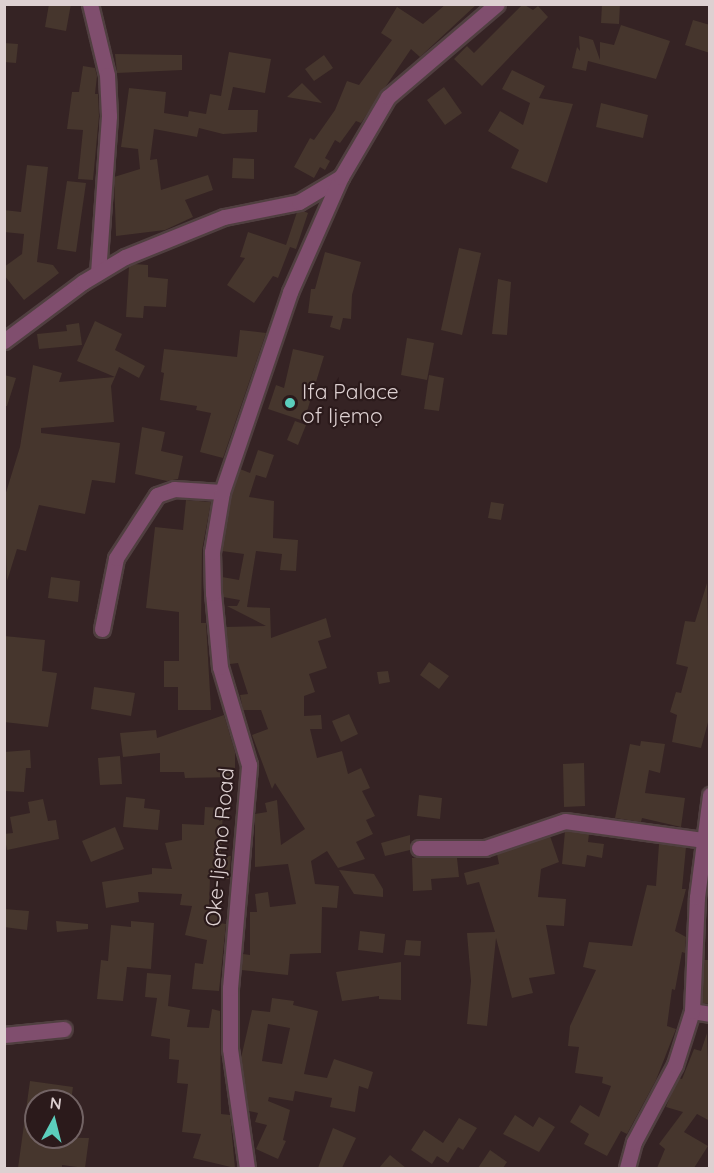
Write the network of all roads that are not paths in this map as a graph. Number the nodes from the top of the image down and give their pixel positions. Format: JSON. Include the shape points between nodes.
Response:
{"nodes":[{"id":1,"x":90,"y":4,"type":"edge"},
{"id":2,"x":497,"y":4,"type":"edge"},
{"id":3,"x":341,"y":177,"type":"junction"},
{"id":4,"x":98,"y":273,"type":"junction"},
{"id":5,"x":4,"y":341,"type":"edge"},
{"id":6,"x":222,"y":492,"type":"junction"},
{"id":7,"x":102,"y":629,"type":"dead end"},
{"id":8,"x":710,"y":795,"type":"edge"},
{"id":9,"x":703,"y":840,"type":"junction"},
{"id":10,"x":419,"y":848,"type":"dead end"},
{"id":11,"x":705,"y":872,"type":"edge"},
{"id":12,"x":692,"y":1011,"type":"junction"},
{"id":13,"x":710,"y":1014,"type":"edge"},
{"id":14,"x":64,"y":1029,"type":"dead end"},
{"id":15,"x":4,"y":1035,"type":"edge"},
{"id":16,"x":247,"y":1168,"type":"edge"},
{"id":17,"x":627,"y":1168,"type":"edge"}],
"edges":[{"from":1,"to":4,"type":"street","via":[[107,75],[109,116]]},
{"from":2,"to":3,"type":"street","name":"Oke-Ijemo Road","via":[[388,97]]},
{"from":3,"to":4,"type":"street","via":[[299,202],[225,217],[125,257]]},
{"from":3,"to":6,"type":"street","name":"Oke-Ijemo Road","via":[[290,292]]},
{"from":4,"to":5,"type":"street"},
{"from":6,"to":7,"type":"street","via":[[174,489],[157,495],[116,558]]},
{"from":6,"to":16,"type":"street","name":"Oke-Ijemo Road","via":[[212,552],[220,667],[249,765],[230,988],[230,1049]]},
{"from":8,"to":9,"type":"street"},
{"from":9,"to":10,"type":"street","via":[[565,821],[485,848]]},
{"from":9,"to":11,"type":"street"},
{"from":11,"to":12,"type":"street"},
{"from":12,"to":13,"type":"street"},
{"from":12,"to":17,"type":"street","via":[[675,1065],[634,1142]]},
{"from":14,"to":15,"type":"street"}]}
